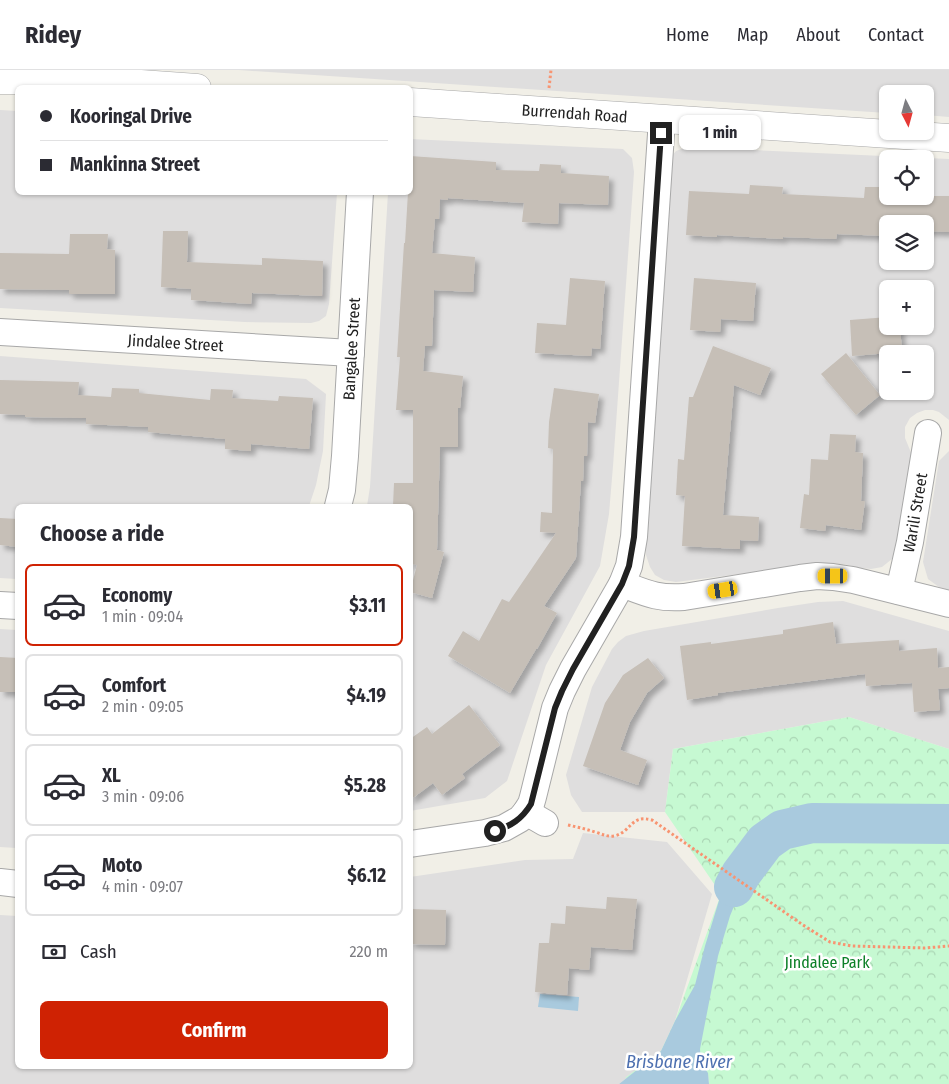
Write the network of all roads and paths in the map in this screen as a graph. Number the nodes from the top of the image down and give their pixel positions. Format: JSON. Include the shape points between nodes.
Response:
{"nodes":[{"id":1,"x":34,"y":70,"type":"edge"},
{"id":2,"x":118,"y":76,"type":"edge"},
{"id":3,"x":72,"y":79,"type":"junction"},
{"id":4,"x":0,"y":80,"type":"edge"},
{"id":5,"x":177,"y":85,"type":"edge"},
{"id":6,"x":413,"y":102,"type":"edge"},
{"id":7,"x":662,"y":119,"type":"junction"},
{"id":8,"x":949,"y":138,"type":"edge"},
{"id":9,"x":360,"y":195,"type":"edge"},
{"id":10,"x":0,"y":332,"type":"edge"},
{"id":11,"x":351,"y":353,"type":"junction"},
{"id":12,"x":928,"y":433,"type":"dead end"},
{"id":13,"x":338,"y":504,"type":"edge"},
{"id":14,"x":622,"y":584,"type":"junction"},
{"id":15,"x":899,"y":592,"type":"junction"},
{"id":16,"x":949,"y":604,"type":"edge"},
{"id":17,"x":0,"y":605,"type":"edge"},
{"id":18,"x":15,"y":606,"type":"edge"},
{"id":19,"x":535,"y":818,"type":"junction"},
{"id":20,"x":413,"y":844,"type":"edge"},
{"id":21,"x":0,"y":882,"type":"edge"},
{"id":22,"x":15,"y":884,"type":"edge"},
{"id":23,"x":949,"y":946,"type":"edge"}],
"edges":[{"from":1,"to":3,"type":"street"},
{"from":2,"to":3,"type":"street"},
{"from":2,"to":5,"type":"street"},
{"from":3,"to":4,"type":"street"},
{"from":6,"to":7,"type":"street","name":"Burrendah Road"},
{"from":7,"to":8,"type":"street","name":"Burrendah Road"},
{"from":7,"to":14,"type":"street","via":[[634,537]]},
{"from":9,"to":11,"type":"street","name":"Bangalee Street"},
{"from":10,"to":11,"type":"street","name":"Jindalee Street"},
{"from":11,"to":13,"type":"street","name":"Bangalee Street","via":[[345,456]]},
{"from":12,"to":15,"type":"street","name":"Warili Street"},
{"from":14,"to":15,"type":"street","via":[[654,596],[670,598],[833,576]]},
{"from":14,"to":19,"type":"street","via":[[573,669],[555,708],[533,797]]},
{"from":15,"to":16,"type":"street"},
{"from":17,"to":18,"type":"street"},
{"from":19,"to":20,"type":"street","via":[[520,819],[485,833]]},
{"from":19,"to":23,"type":"path","via":[[604,836],[621,833],[638,819],[652,820],[830,942],[852,946]]},
{"from":21,"to":22,"type":"street"}]}
